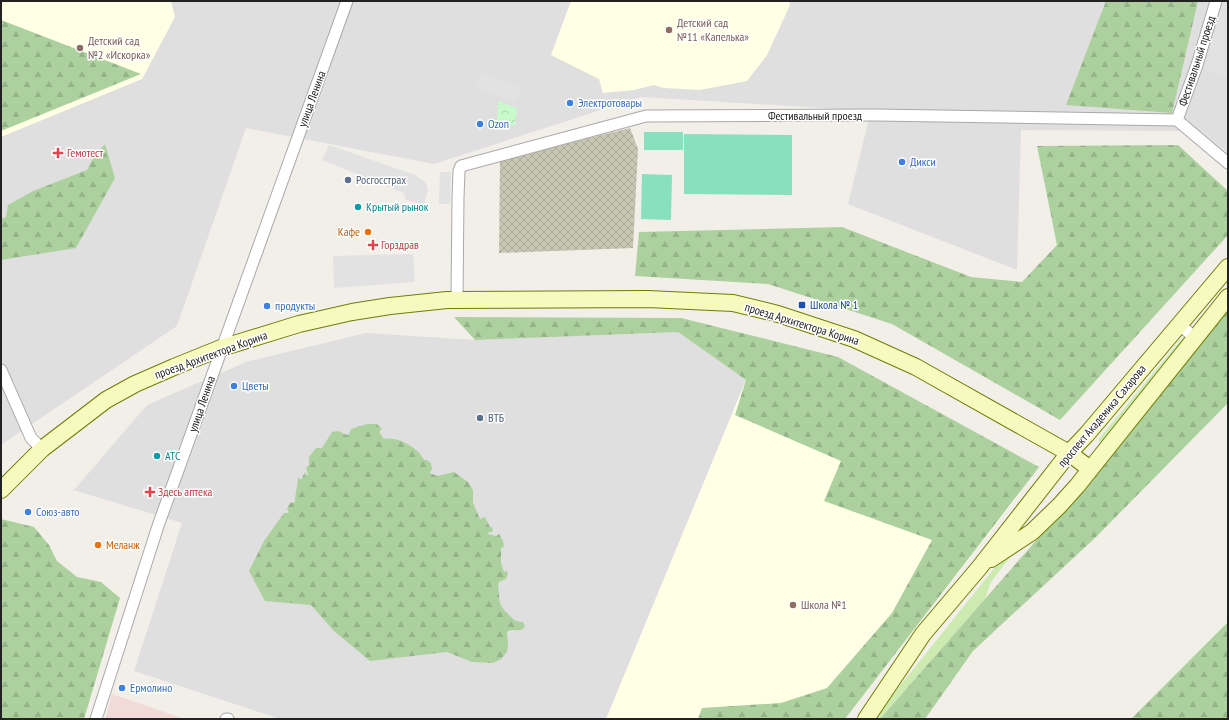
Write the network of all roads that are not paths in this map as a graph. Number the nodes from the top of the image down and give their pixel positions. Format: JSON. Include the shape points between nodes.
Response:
{"nodes":[{"id":1,"x":347,"y":1,"type":"edge"},
{"id":2,"x":1216,"y":1,"type":"edge"},
{"id":3,"x":1178,"y":120,"type":"junction"},
{"id":4,"x":1228,"y":163,"type":"edge"},
{"id":5,"x":1228,"y":267,"type":"edge"},
{"id":6,"x":1228,"y":297,"type":"edge"},
{"id":7,"x":457,"y":300,"type":"junction"},
{"id":8,"x":1179,"y":324,"type":"junction"},
{"id":9,"x":1195,"y":338,"type":"junction"},
{"id":10,"x":221,"y":348,"type":"junction"},
{"id":11,"x":1,"y":370,"type":"edge"},
{"id":12,"x":42,"y":449,"type":"junction"},
{"id":13,"x":1069,"y":453,"type":"junction"},
{"id":14,"x":1090,"y":469,"type":"junction"},
{"id":15,"x":1,"y":490,"type":"edge"},
{"id":16,"x":978,"y":568,"type":"junction"},
{"id":17,"x":96,"y":719,"type":"edge"},
{"id":18,"x":866,"y":719,"type":"edge"}],
"edges":[{"from":1,"to":10,"type":"street","name":"улица Ленина"},
{"from":2,"to":3,"type":"street","name":"Фестивальный проезд"},
{"from":3,"to":4,"type":"street","name":"Фестивальный проезд"},
{"from":3,"to":7,"type":"street","name":"Фестивальный проезд","via":[[876,115],[646,116],[461,166],[458,198]]},
{"from":5,"to":8,"type":"street","name":"проспект Академика Сахарова"},
{"from":6,"to":9,"type":"street","name":"проспект Академика Сахарова"},
{"from":7,"to":10,"type":"street","name":"проезд Архитектора Корина","via":[[352,312],[299,324]]},
{"from":7,"to":13,"type":"street","name":"проезд Архитектора Корина","via":[[648,299],[733,303],[778,314],[854,339],[916,367]]},
{"from":8,"to":9,"type":"street"},
{"from":8,"to":13,"type":"street","name":"проспект Академика Сахарова"},
{"from":9,"to":14,"type":"street","name":"проспект Академика Сахарова"},
{"from":10,"to":12,"type":"street","name":"проезд Архитектора Корина","via":[[135,384],[106,400]]},
{"from":10,"to":17,"type":"street","name":"улица Ленина","via":[[158,526]]},
{"from":11,"to":12,"type":"street","via":[[31,438]]},
{"from":12,"to":15,"type":"street","name":"проезд Архитектора Корина"},
{"from":13,"to":14,"type":"street","name":"проезд Архитектора Корина"},
{"from":13,"to":16,"type":"street","name":"проспект Академика Сахарова"},
{"from":14,"to":16,"type":"street","name":"проспект Академика Сахарова","via":[[1032,532]]},
{"from":16,"to":18,"type":"street","name":"проспект Академика Сахарова","via":[[923,634]]}]}
